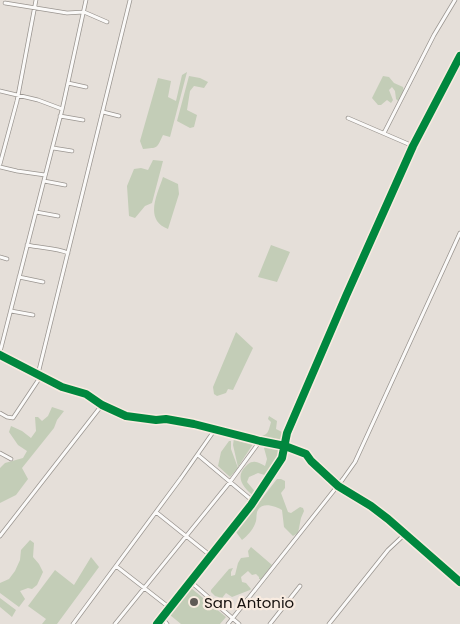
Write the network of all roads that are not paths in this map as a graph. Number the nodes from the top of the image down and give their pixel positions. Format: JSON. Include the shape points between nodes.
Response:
{"nodes":[{"id":1,"x":36,"y":0,"type":"edge"},
{"id":2,"x":86,"y":0,"type":"edge"},
{"id":3,"x":130,"y":0,"type":"edge"},
{"id":4,"x":455,"y":0,"type":"edge"},
{"id":5,"x":5,"y":3,"type":"dead end"},
{"id":6,"x":35,"y":8,"type":"junction"},
{"id":7,"x":84,"y":12,"type":"junction"},
{"id":8,"x":107,"y":22,"type":"dead end"},
{"id":9,"x":460,"y":56,"type":"edge"},
{"id":10,"x":68,"y":84,"type":"junction"},
{"id":11,"x":86,"y":87,"type":"dead end"},
{"id":12,"x":0,"y":91,"type":"edge"},
{"id":13,"x":18,"y":95,"type":"junction"},
{"id":14,"x":62,"y":108,"type":"junction"},
{"id":15,"x":104,"y":112,"type":"junction"},
{"id":16,"x":60,"y":116,"type":"junction"},
{"id":17,"x":119,"y":116,"type":"dead end"},
{"id":18,"x":348,"y":118,"type":"dead end"},
{"id":19,"x":83,"y":120,"type":"dead end"},
{"id":20,"x":384,"y":133,"type":"junction"},
{"id":21,"x":413,"y":146,"type":"junction"},
{"id":22,"x":52,"y":148,"type":"junction"},
{"id":23,"x":72,"y":151,"type":"dead end"},
{"id":24,"x":0,"y":165,"type":"edge"},
{"id":25,"x":46,"y":175,"type":"junction"},
{"id":26,"x":44,"y":181,"type":"junction"},
{"id":27,"x":65,"y":185,"type":"dead end"},
{"id":28,"x":36,"y":212,"type":"junction"},
{"id":29,"x":58,"y":216,"type":"dead end"},
{"id":30,"x":460,"y":233,"type":"edge"},
{"id":31,"x":28,"y":245,"type":"junction"},
{"id":32,"x":68,"y":253,"type":"junction"},
{"id":33,"x":0,"y":257,"type":"edge"},
{"id":34,"x":7,"y":258,"type":"dead end"},
{"id":35,"x":19,"y":277,"type":"junction"},
{"id":36,"x":43,"y":282,"type":"dead end"},
{"id":37,"x":10,"y":311,"type":"junction"},
{"id":38,"x":32,"y":315,"type":"dead end"},
{"id":39,"x":0,"y":354,"type":"edge"},
{"id":40,"x":40,"y":375,"type":"junction"},
{"id":41,"x":102,"y":405,"type":"junction"},
{"id":42,"x":0,"y":413,"type":"edge"},
{"id":43,"x":216,"y":428,"type":"junction"},
{"id":44,"x":260,"y":441,"type":"junction"},
{"id":45,"x":285,"y":446,"type":"junction"},
{"id":46,"x":0,"y":452,"type":"edge"},
{"id":47,"x":198,"y":454,"type":"junction"},
{"id":48,"x":11,"y":459,"type":"dead end"},
{"id":49,"x":230,"y":482,"type":"junction"},
{"id":50,"x":338,"y":486,"type":"junction"},
{"id":51,"x":254,"y":502,"type":"junction"},
{"id":52,"x":156,"y":512,"type":"junction"},
{"id":53,"x":404,"y":535,"type":"junction"},
{"id":54,"x":0,"y":536,"type":"edge"},
{"id":55,"x":186,"y":536,"type":"junction"},
{"id":56,"x":211,"y":556,"type":"junction"},
{"id":57,"x":116,"y":566,"type":"junction"},
{"id":58,"x":191,"y":582,"type":"junction"},
{"id":59,"x":460,"y":582,"type":"edge"},
{"id":60,"x":300,"y":586,"type":"dead end"},
{"id":61,"x":144,"y":588,"type":"junction"},
{"id":62,"x":170,"y":608,"type":"junction"},
{"id":63,"x":162,"y":618,"type":"junction"},
{"id":64,"x":232,"y":619,"type":"junction"},
{"id":65,"x":76,"y":623,"type":"edge"},
{"id":66,"x":116,"y":624,"type":"edge"},
{"id":67,"x":158,"y":624,"type":"edge"},
{"id":68,"x":167,"y":624,"type":"edge"},
{"id":69,"x":228,"y":624,"type":"edge"},
{"id":70,"x":239,"y":624,"type":"edge"},
{"id":71,"x":270,"y":624,"type":"edge"},
{"id":72,"x":328,"y":624,"type":"edge"}],
"edges":[{"from":1,"to":6,"type":"street"},
{"from":2,"to":7,"type":"street"},
{"from":3,"to":15,"type":"street"},
{"from":4,"to":20,"type":"street"},
{"from":5,"to":6,"type":"street"},
{"from":6,"to":7,"type":"street"},
{"from":6,"to":13,"type":"street"},
{"from":7,"to":8,"type":"street"},
{"from":7,"to":10,"type":"street"},
{"from":9,"to":21,"type":"street"},
{"from":10,"to":11,"type":"street"},
{"from":10,"to":14,"type":"street"},
{"from":12,"to":13,"type":"street"},
{"from":13,"to":14,"type":"street"},
{"from":13,"to":24,"type":"street"},
{"from":14,"to":16,"type":"street"},
{"from":15,"to":17,"type":"street"},
{"from":15,"to":32,"type":"street"},
{"from":16,"to":19,"type":"street"},
{"from":16,"to":22,"type":"street"},
{"from":18,"to":20,"type":"street"},
{"from":20,"to":21,"type":"street"},
{"from":21,"to":45,"type":"street","via":[[287,433]]},
{"from":22,"to":23,"type":"street"},
{"from":22,"to":25,"type":"street"},
{"from":24,"to":25,"type":"street"},
{"from":25,"to":26,"type":"street"},
{"from":26,"to":27,"type":"street"},
{"from":26,"to":28,"type":"street"},
{"from":28,"to":29,"type":"street"},
{"from":28,"to":31,"type":"street"},
{"from":30,"to":50,"type":"street","via":[[355,462]]},
{"from":31,"to":32,"type":"street"},
{"from":31,"to":35,"type":"street"},
{"from":32,"to":40,"type":"street"},
{"from":33,"to":34,"type":"street"},
{"from":35,"to":36,"type":"street"},
{"from":35,"to":37,"type":"street"},
{"from":37,"to":38,"type":"street"},
{"from":37,"to":39,"type":"street"},
{"from":39,"to":40,"type":"street"},
{"from":40,"to":41,"type":"street","via":[[86,394]]},
{"from":40,"to":42,"type":"street","via":[[12,418]]},
{"from":41,"to":43,"type":"street","via":[[126,416]]},
{"from":41,"to":54,"type":"street"},
{"from":43,"to":44,"type":"street"},
{"from":43,"to":47,"type":"street"},
{"from":44,"to":45,"type":"street"},
{"from":44,"to":49,"type":"street"},
{"from":45,"to":50,"type":"street","via":[[306,454]]},
{"from":45,"to":51,"type":"street","via":[[276,470]]},
{"from":46,"to":48,"type":"street"},
{"from":47,"to":49,"type":"street"},
{"from":47,"to":52,"type":"street"},
{"from":49,"to":51,"type":"street"},
{"from":49,"to":55,"type":"street"},
{"from":50,"to":53,"type":"street","via":[[371,506]]},
{"from":50,"to":64,"type":"street"},
{"from":51,"to":56,"type":"street"},
{"from":52,"to":55,"type":"street"},
{"from":52,"to":57,"type":"street"},
{"from":53,"to":59,"type":"street"},
{"from":53,"to":72,"type":"street"},
{"from":55,"to":56,"type":"street"},
{"from":55,"to":61,"type":"street"},
{"from":56,"to":58,"type":"street"},
{"from":57,"to":61,"type":"street"},
{"from":57,"to":65,"type":"street"},
{"from":58,"to":62,"type":"street"},
{"from":58,"to":64,"type":"street"},
{"from":60,"to":71,"type":"street"},
{"from":61,"to":62,"type":"street"},
{"from":61,"to":66,"type":"street"},
{"from":62,"to":63,"type":"street"},
{"from":63,"to":67,"type":"street"},
{"from":63,"to":68,"type":"street"},
{"from":64,"to":69,"type":"street"},
{"from":64,"to":70,"type":"street"}]}
